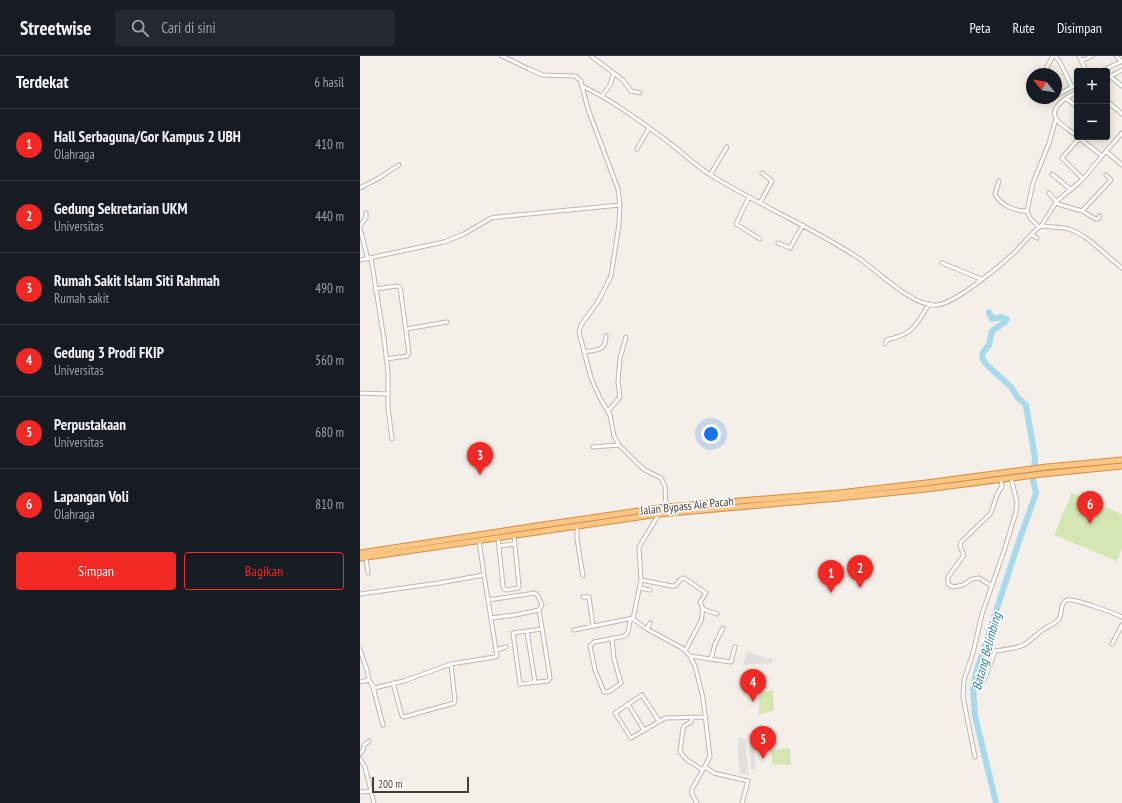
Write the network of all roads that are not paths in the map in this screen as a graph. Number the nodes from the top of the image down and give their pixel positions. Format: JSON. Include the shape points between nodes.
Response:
{"nodes":[{"id":1,"x":502,"y":56,"type":"edge"},
{"id":2,"x":591,"y":56,"type":"edge"},
{"id":3,"x":1054,"y":56,"type":"edge"},
{"id":4,"x":1079,"y":56,"type":"edge"},
{"id":5,"x":1092,"y":56,"type":"edge"},
{"id":6,"x":1116,"y":56,"type":"edge"},
{"id":7,"x":1081,"y":61,"type":"junction"},
{"id":8,"x":1122,"y":62,"type":"edge"},
{"id":9,"x":1047,"y":68,"type":"edge"},
{"id":10,"x":1084,"y":68,"type":"edge"},
{"id":11,"x":1109,"y":68,"type":"edge"},
{"id":12,"x":1122,"y":70,"type":"edge"},
{"id":13,"x":614,"y":73,"type":"junction"},
{"id":14,"x":1110,"y":76,"type":"edge"},
{"id":15,"x":1110,"y":78,"type":"edge"},
{"id":16,"x":582,"y":86,"type":"junction"},
{"id":17,"x":1122,"y":86,"type":"edge"},
{"id":18,"x":1072,"y":87,"type":"joint"},
{"id":19,"x":640,"y":93,"type":"dead end"},
{"id":20,"x":1062,"y":93,"type":"edge"},
{"id":21,"x":1074,"y":94,"type":"edge"},
{"id":22,"x":602,"y":96,"type":"junction"},
{"id":23,"x":1066,"y":98,"type":"junction"},
{"id":24,"x":1109,"y":104,"type":"edge"},
{"id":25,"x":1074,"y":105,"type":"edge"},
{"id":26,"x":1122,"y":114,"type":"edge"},
{"id":27,"x":1056,"y":119,"type":"junction"},
{"id":28,"x":649,"y":128,"type":"junction"},
{"id":29,"x":1074,"y":133,"type":"edge"},
{"id":30,"x":1122,"y":134,"type":"edge"},
{"id":31,"x":1118,"y":138,"type":"junction"},
{"id":32,"x":1077,"y":140,"type":"edge"},
{"id":33,"x":1083,"y":140,"type":"edge"},
{"id":34,"x":1122,"y":142,"type":"edge"},
{"id":35,"x":726,"y":148,"type":"dead end"},
{"id":36,"x":637,"y":149,"type":"dead end"},
{"id":37,"x":1107,"y":152,"type":"junction"},
{"id":38,"x":1102,"y":156,"type":"junction"},
{"id":39,"x":399,"y":165,"type":"dead end"},
{"id":40,"x":1122,"y":165,"type":"edge"},
{"id":41,"x":762,"y":173,"type":"dead end"},
{"id":42,"x":710,"y":174,"type":"junction"},
{"id":43,"x":1052,"y":174,"type":"dead end"},
{"id":44,"x":1106,"y":175,"type":"dead end"},
{"id":45,"x":1083,"y":179,"type":"junction"},
{"id":46,"x":1111,"y":180,"type":"junction"},
{"id":47,"x":999,"y":181,"type":"dead end"},
{"id":48,"x":1115,"y":183,"type":"dead end"},
{"id":49,"x":360,"y":188,"type":"edge"},
{"id":50,"x":1071,"y":190,"type":"junction"},
{"id":51,"x":1049,"y":193,"type":"dead end"},
{"id":52,"x":749,"y":197,"type":"junction"},
{"id":53,"x":1057,"y":202,"type":"junction"},
{"id":54,"x":760,"y":203,"type":"junction"},
{"id":55,"x":620,"y":205,"type":"junction"},
{"id":56,"x":1027,"y":211,"type":"junction"},
{"id":57,"x":1082,"y":211,"type":"junction"},
{"id":58,"x":366,"y":213,"type":"dead end"},
{"id":59,"x":1100,"y":216,"type":"dead end"},
{"id":60,"x":803,"y":225,"type":"junction"},
{"id":61,"x":360,"y":226,"type":"edge"},
{"id":62,"x":1040,"y":227,"type":"junction"},
{"id":63,"x":360,"y":229,"type":"edge"},
{"id":64,"x":1032,"y":235,"type":"junction"},
{"id":65,"x":1037,"y":238,"type":"dead end"},
{"id":66,"x":760,"y":239,"type":"dead end"},
{"id":67,"x":778,"y":243,"type":"dead end"},
{"id":68,"x":369,"y":259,"type":"junction"},
{"id":69,"x":360,"y":260,"type":"edge"},
{"id":70,"x":942,"y":263,"type":"dead end"},
{"id":71,"x":1122,"y":268,"type":"edge"},
{"id":72,"x":981,"y":279,"type":"junction"},
{"id":73,"x":375,"y":289,"type":"junction"},
{"id":74,"x":929,"y":304,"type":"junction"},
{"id":75,"x":447,"y":322,"type":"dead end"},
{"id":76,"x":406,"y":329,"type":"junction"},
{"id":77,"x":606,"y":336,"type":"dead end"},
{"id":78,"x":626,"y":337,"type":"dead end"},
{"id":79,"x":885,"y":344,"type":"dead end"},
{"id":80,"x":584,"y":352,"type":"junction"},
{"id":81,"x":386,"y":359,"type":"junction"},
{"id":82,"x":360,"y":393,"type":"edge"},
{"id":83,"x":388,"y":394,"type":"junction"},
{"id":84,"x":608,"y":411,"type":"junction"},
{"id":85,"x":392,"y":440,"type":"dead end"},
{"id":86,"x":620,"y":446,"type":"junction"},
{"id":87,"x":593,"y":447,"type":"dead end"},
{"id":88,"x":1122,"y":460,"type":"edge"},
{"id":89,"x":1122,"y":466,"type":"edge"},
{"id":90,"x":1013,"y":478,"type":"junction"},
{"id":91,"x":1001,"y":480,"type":"junction"},
{"id":92,"x":697,"y":504,"type":"junction"},
{"id":93,"x":666,"y":507,"type":"junction"},
{"id":94,"x":698,"y":510,"type":"junction"},
{"id":95,"x":659,"y":514,"type":"junction"},
{"id":96,"x":625,"y":516,"type":"junction"},
{"id":97,"x":577,"y":526,"type":"junction"},
{"id":98,"x":514,"y":535,"type":"junction"},
{"id":99,"x":498,"y":538,"type":"junction"},
{"id":100,"x":479,"y":541,"type":"junction"},
{"id":101,"x":515,"y":544,"type":"junction"},
{"id":102,"x":499,"y":546,"type":"junction"},
{"id":103,"x":360,"y":553,"type":"edge"},
{"id":104,"x":382,"y":553,"type":"junction"},
{"id":105,"x":363,"y":558,"type":"edge"},
{"id":106,"x":368,"y":573,"type":"dead end"},
{"id":107,"x":484,"y":575,"type":"junction"},
{"id":108,"x":583,"y":576,"type":"dead end"},
{"id":109,"x":640,"y":580,"type":"junction"},
{"id":110,"x":992,"y":586,"type":"junction"},
{"id":111,"x":640,"y":588,"type":"junction"},
{"id":112,"x":650,"y":590,"type":"dead end"},
{"id":113,"x":360,"y":594,"type":"edge"},
{"id":114,"x":583,"y":597,"type":"dead end"},
{"id":115,"x":488,"y":600,"type":"junction"},
{"id":116,"x":703,"y":609,"type":"junction"},
{"id":117,"x":539,"y":610,"type":"junction"},
{"id":118,"x":717,"y":614,"type":"dead end"},
{"id":119,"x":1122,"y":617,"type":"edge"},
{"id":120,"x":491,"y":618,"type":"junction"},
{"id":121,"x":633,"y":619,"type":"junction"},
{"id":122,"x":650,"y":623,"type":"dead end"},
{"id":123,"x":1122,"y":625,"type":"edge"},
{"id":124,"x":593,"y":626,"type":"junction"},
{"id":125,"x":723,"y":628,"type":"dead end"},
{"id":126,"x":542,"y":629,"type":"junction"},
{"id":127,"x":647,"y":629,"type":"junction"},
{"id":128,"x":574,"y":630,"type":"dead end"},
{"id":129,"x":527,"y":631,"type":"junction"},
{"id":130,"x":612,"y":639,"type":"junction"},
{"id":131,"x":1112,"y":644,"type":"dead end"},
{"id":132,"x":506,"y":647,"type":"dead end"},
{"id":133,"x":734,"y":647,"type":"dead end"},
{"id":134,"x":360,"y":650,"type":"edge"},
{"id":135,"x":496,"y":650,"type":"junction"},
{"id":136,"x":685,"y":651,"type":"junction"},
{"id":137,"x":690,"y":656,"type":"junction"},
{"id":138,"x":711,"y":660,"type":"junction"},
{"id":139,"x":451,"y":664,"type":"junction"},
{"id":140,"x":369,"y":680,"type":"junction"},
{"id":141,"x":984,"y":681,"type":"dead end"},
{"id":142,"x":360,"y":682,"type":"edge"},
{"id":143,"x":535,"y":682,"type":"junction"},
{"id":144,"x":393,"y":683,"type":"junction"},
{"id":145,"x":373,"y":687,"type":"junction"},
{"id":146,"x":628,"y":704,"type":"junction"},
{"id":147,"x":706,"y":717,"type":"junction"},
{"id":148,"x":692,"y":718,"type":"junction"},
{"id":149,"x":659,"y":721,"type":"junction"},
{"id":150,"x":382,"y":725,"type":"dead end"},
{"id":151,"x":644,"y":730,"type":"junction"},
{"id":152,"x":369,"y":741,"type":"dead end"},
{"id":153,"x":360,"y":754,"type":"edge"},
{"id":154,"x":975,"y":757,"type":"dead end"},
{"id":155,"x":360,"y":759,"type":"edge"},
{"id":156,"x":704,"y":769,"type":"junction"},
{"id":157,"x":360,"y":792,"type":"edge"},
{"id":158,"x":372,"y":792,"type":"junction"},
{"id":159,"x":374,"y":803,"type":"edge"},
{"id":160,"x":697,"y":803,"type":"edge"},
{"id":161,"x":742,"y":803,"type":"edge"}],
"edges":[{"from":1,"to":16,"type":"street","via":[[543,75],[575,76],[581,81]]},
{"from":2,"to":13,"type":"street"},
{"from":3,"to":9,"type":"street"},
{"from":3,"to":18,"type":"street","via":[[1060,62]]},
{"from":4,"to":7,"type":"street"},
{"from":5,"to":7,"type":"street"},
{"from":6,"to":8,"type":"street"},
{"from":7,"to":10,"type":"street"},
{"from":8,"to":11,"type":"street"},
{"from":12,"to":14,"type":"street"},
{"from":13,"to":19,"type":"street","via":[[631,91]]},
{"from":13,"to":22,"type":"street","via":[[610,85]]},
{"from":15,"to":17,"type":"street"},
{"from":16,"to":22,"type":"street"},
{"from":16,"to":55,"type":"street","via":[[618,189]]},
{"from":18,"to":20,"type":"street"},
{"from":21,"to":23,"type":"street"},
{"from":22,"to":28,"type":"street"},
{"from":23,"to":25,"type":"street"},
{"from":23,"to":27,"type":"street","via":[[1055,111]]},
{"from":24,"to":26,"type":"street"},
{"from":27,"to":29,"type":"street"},
{"from":27,"to":56,"type":"street","via":[[1034,178]]},
{"from":28,"to":36,"type":"street"},
{"from":28,"to":42,"type":"street"},
{"from":30,"to":31,"type":"street"},
{"from":31,"to":34,"type":"street"},
{"from":31,"to":37,"type":"street"},
{"from":32,"to":45,"type":"street","via":[[1062,158]]},
{"from":33,"to":38,"type":"street"},
{"from":35,"to":42,"type":"street"},
{"from":37,"to":38,"type":"street"},
{"from":37,"to":40,"type":"street"},
{"from":38,"to":45,"type":"street"},
{"from":39,"to":49,"type":"street"},
{"from":41,"to":54,"type":"street","via":[[772,181]]},
{"from":42,"to":52,"type":"street"},
{"from":43,"to":50,"type":"street"},
{"from":44,"to":46,"type":"street"},
{"from":45,"to":50,"type":"street"},
{"from":46,"to":48,"type":"street"},
{"from":46,"to":57,"type":"street"},
{"from":47,"to":56,"type":"street","via":[[995,194],[998,199],[1018,210]]},
{"from":50,"to":53,"type":"street"},
{"from":51,"to":53,"type":"street"},
{"from":52,"to":54,"type":"street"},
{"from":52,"to":66,"type":"street","via":[[736,224]]},
{"from":53,"to":57,"type":"street"},
{"from":53,"to":62,"type":"street"},
{"from":54,"to":60,"type":"street"},
{"from":55,"to":68,"type":"street","via":[[498,216],[444,242]]},
{"from":55,"to":80,"type":"street","via":[[611,276],[579,332]]},
{"from":56,"to":62,"type":"street","via":[[1030,218]]},
{"from":57,"to":59,"type":"street","via":[[1096,219]]},
{"from":58,"to":61,"type":"street","via":[[366,218]]},
{"from":60,"to":67,"type":"street","via":[[789,249]]},
{"from":60,"to":74,"type":"street","via":[[857,257],[915,299]]},
{"from":62,"to":64,"type":"street"},
{"from":62,"to":71,"type":"street","via":[[1061,228],[1074,232]]},
{"from":63,"to":68,"type":"street"},
{"from":64,"to":65,"type":"street"},
{"from":64,"to":72,"type":"street"},
{"from":68,"to":69,"type":"street"},
{"from":68,"to":73,"type":"street"},
{"from":70,"to":72,"type":"street"},
{"from":72,"to":74,"type":"street","via":[[954,298],[936,305]]},
{"from":73,"to":76,"type":"street","via":[[399,286]]},
{"from":73,"to":81,"type":"street"},
{"from":74,"to":79,"type":"street","via":[[908,333],[887,340]]},
{"from":75,"to":76,"type":"street"},
{"from":76,"to":81,"type":"street","via":[[408,355]]},
{"from":77,"to":80,"type":"street","via":[[603,347]]},
{"from":78,"to":84,"type":"street","via":[[620,358],[620,398]]},
{"from":80,"to":84,"type":"street","via":[[591,378]]},
{"from":81,"to":83,"type":"street"},
{"from":82,"to":83,"type":"street"},
{"from":83,"to":85,"type":"street"},
{"from":84,"to":86,"type":"street"},
{"from":86,"to":87,"type":"street"},
{"from":86,"to":93,"type":"street","via":[[645,470],[661,478],[665,486]]},
{"from":88,"to":92,"type":"highway","name":"Jalan Bypass Aie Pacah","via":[[847,492]]},
{"from":89,"to":90,"type":"highway"},
{"from":90,"to":91,"type":"highway"},
{"from":90,"to":110,"type":"street","via":[[1017,502]]},
{"from":91,"to":94,"type":"highway"},
{"from":91,"to":110,"type":"street","via":[[1002,486],[993,511],[961,542],[960,547],[964,555],[947,581],[952,587],[979,578]]},
{"from":92,"to":93,"type":"highway","name":"Jalan Bypass Aie Pacah"},
{"from":92,"to":94,"type":"highway"},
{"from":93,"to":96,"type":"highway","name":"Jalan Bypass Aie Pacah"},
{"from":94,"to":95,"type":"highway"},
{"from":95,"to":96,"type":"highway"},
{"from":95,"to":109,"type":"street","via":[[639,547]]},
{"from":96,"to":97,"type":"highway"},
{"from":96,"to":104,"type":"highway","name":"Jalan Bypass Aie Pacah"},
{"from":97,"to":98,"type":"highway"},
{"from":97,"to":108,"type":"street"},
{"from":98,"to":99,"type":"highway"},
{"from":98,"to":101,"type":"street"},
{"from":99,"to":100,"type":"highway"},
{"from":99,"to":102,"type":"street"},
{"from":100,"to":104,"type":"highway"},
{"from":100,"to":107,"type":"street"},
{"from":101,"to":102,"type":"street"},
{"from":101,"to":102,"type":"street","via":[[519,586],[507,590],[503,586]]},
{"from":103,"to":104,"type":"highway","name":"Jalan Bypass Aie Pacah"},
{"from":104,"to":105,"type":"highway"},
{"from":105,"to":106,"type":"street"},
{"from":107,"to":113,"type":"street"},
{"from":107,"to":115,"type":"street"},
{"from":109,"to":111,"type":"street"},
{"from":109,"to":116,"type":"street","via":[[675,586],[682,578],[686,578],[706,593],[700,602]]},
{"from":110,"to":154,"type":"street","via":[[964,680],[963,697]]},
{"from":111,"to":112,"type":"street"},
{"from":111,"to":121,"type":"street"},
{"from":114,"to":124,"type":"street","via":[[588,597]]},
{"from":115,"to":117,"type":"street","via":[[535,594],[542,605]]},
{"from":115,"to":120,"type":"street"},
{"from":116,"to":118,"type":"street"},
{"from":116,"to":136,"type":"street","via":[[701,621]]},
{"from":117,"to":120,"type":"street"},
{"from":117,"to":126,"type":"street"},
{"from":119,"to":141,"type":"street","via":[[1070,599],[1062,605],[1060,617],[1055,623],[1026,644],[995,651]]},
{"from":120,"to":135,"type":"street"},
{"from":121,"to":124,"type":"street"},
{"from":121,"to":127,"type":"street"},
{"from":121,"to":130,"type":"street","via":[[626,635]]},
{"from":122,"to":127,"type":"street"},
{"from":123,"to":131,"type":"street"},
{"from":124,"to":128,"type":"street"},
{"from":125,"to":138,"type":"street"},
{"from":126,"to":129,"type":"street"},
{"from":126,"to":143,"type":"street","via":[[550,678],[548,681]]},
{"from":127,"to":136,"type":"street"},
{"from":129,"to":143,"type":"street"},
{"from":129,"to":143,"type":"street","via":[[512,634],[518,681],[520,684]]},
{"from":130,"to":130,"type":"street","via":[[594,642],[590,646],[595,670],[604,692],[621,683],[614,660]]},
{"from":132,"to":135,"type":"street"},
{"from":133,"to":138,"type":"street","via":[[731,662]]},
{"from":134,"to":140,"type":"street"},
{"from":135,"to":139,"type":"street","via":[[496,657]]},
{"from":136,"to":137,"type":"street"},
{"from":137,"to":138,"type":"street"},
{"from":137,"to":147,"type":"street","via":[[697,672]]},
{"from":139,"to":144,"type":"street"},
{"from":139,"to":144,"type":"street","via":[[454,703],[404,717]]},
{"from":140,"to":142,"type":"street"},
{"from":140,"to":145,"type":"street"},
{"from":144,"to":145,"type":"street"},
{"from":145,"to":150,"type":"street"},
{"from":146,"to":149,"type":"street","via":[[642,695]]},
{"from":146,"to":151,"type":"street"},
{"from":146,"to":151,"type":"street","via":[[615,713],[623,727],[631,738]]},
{"from":147,"to":148,"type":"street"},
{"from":147,"to":156,"type":"street","via":[[710,757]]},
{"from":148,"to":149,"type":"street","via":[[670,717]]},
{"from":148,"to":156,"type":"street","via":[[691,722],[684,726],[680,752],[687,760]]},
{"from":149,"to":151,"type":"street"},
{"from":152,"to":153,"type":"street"},
{"from":155,"to":158,"type":"street"},
{"from":156,"to":160,"type":"street","via":[[691,792]]},
{"from":156,"to":161,"type":"street","via":[[748,781]]},
{"from":157,"to":158,"type":"street"},
{"from":158,"to":159,"type":"street"}]}
